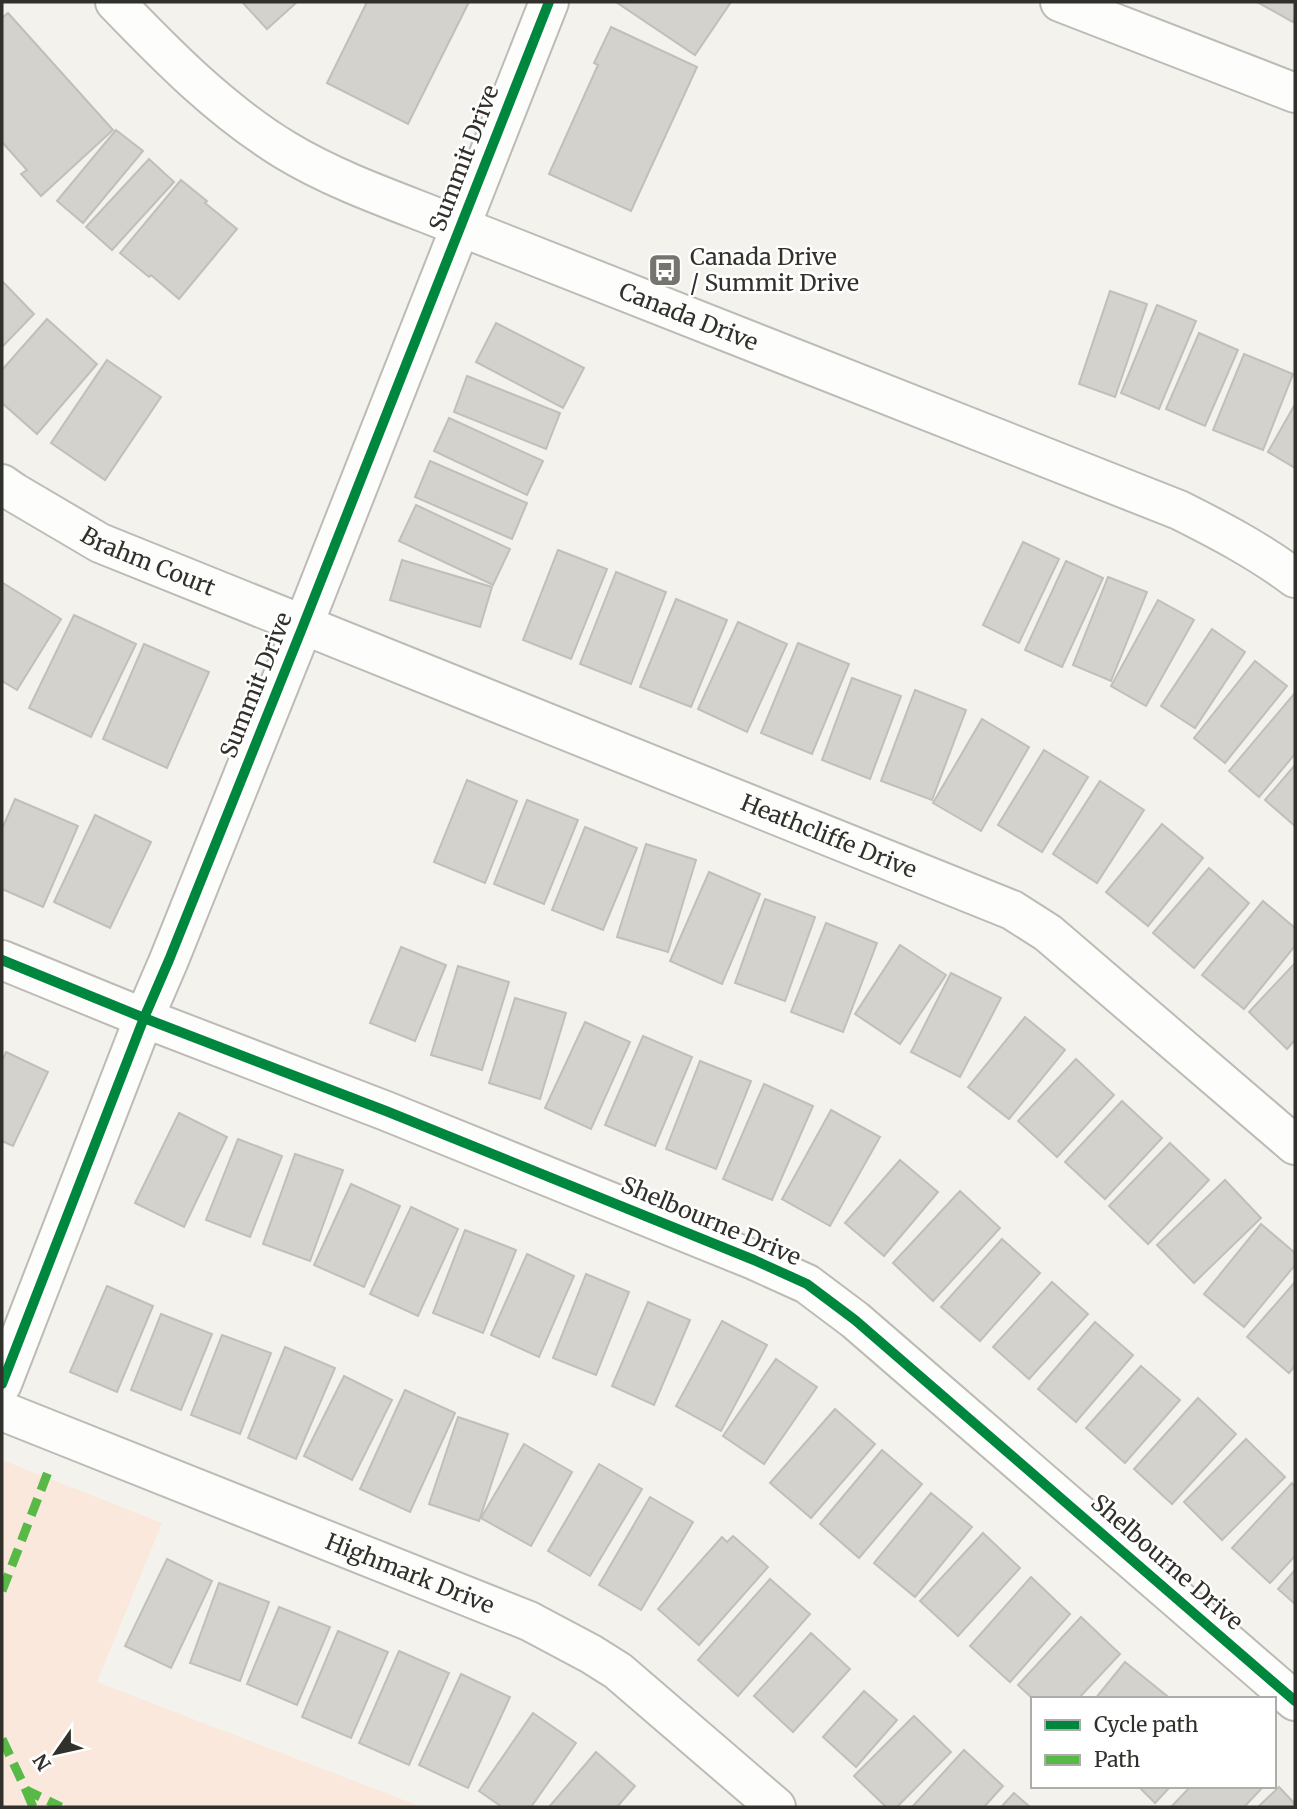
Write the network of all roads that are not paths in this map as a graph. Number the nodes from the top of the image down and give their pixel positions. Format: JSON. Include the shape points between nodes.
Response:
{"nodes":[{"id":1,"x":115,"y":2,"type":"edge"},
{"id":2,"x":548,"y":2,"type":"edge"},
{"id":3,"x":1060,"y":2,"type":"edge"},
{"id":4,"x":1295,"y":93,"type":"edge"},
{"id":5,"x":460,"y":226,"type":"junction"},
{"id":6,"x":2,"y":484,"type":"edge"},
{"id":7,"x":1295,"y":578,"type":"edge"},
{"id":8,"x":303,"y":626,"type":"junction"},
{"id":9,"x":2,"y":960,"type":"edge"},
{"id":10,"x":144,"y":1018,"type":"junction"},
{"id":11,"x":1295,"y":1145,"type":"edge"},
{"id":12,"x":2,"y":1384,"type":"edge"},
{"id":13,"x":2,"y":1411,"type":"edge"},
{"id":14,"x":1295,"y":1701,"type":"edge"},
{"id":15,"x":776,"y":1807,"type":"edge"}],
"edges":[{"from":1,"to":5,"type":"street","name":"Canada Drive","via":[[211,96],[286,151]]},
{"from":2,"to":5,"type":"street","name":"Summit Drive"},
{"from":3,"to":4,"type":"street"},
{"from":5,"to":7,"type":"street","name":"Canada Drive","via":[[1179,510],[1224,532]]},
{"from":5,"to":8,"type":"street","name":"Summit Drive"},
{"from":6,"to":8,"type":"street","name":"Brahm Court","via":[[100,543]]},
{"from":8,"to":10,"type":"street","name":"Summit Drive"},
{"from":8,"to":11,"type":"street","name":"Heathcliffe Drive","via":[[1012,910],[1048,933]]},
{"from":9,"to":10,"type":"street","name":"Shelbourne Drive"},
{"from":10,"to":12,"type":"street","name":"Summit Drive"},
{"from":10,"to":14,"type":"street","name":"Shelbourne Drive","via":[[571,1185],[807,1284],[855,1320]]},
{"from":13,"to":15,"type":"street","name":"Highmark Drive","via":[[529,1621],[618,1671]]}]}
